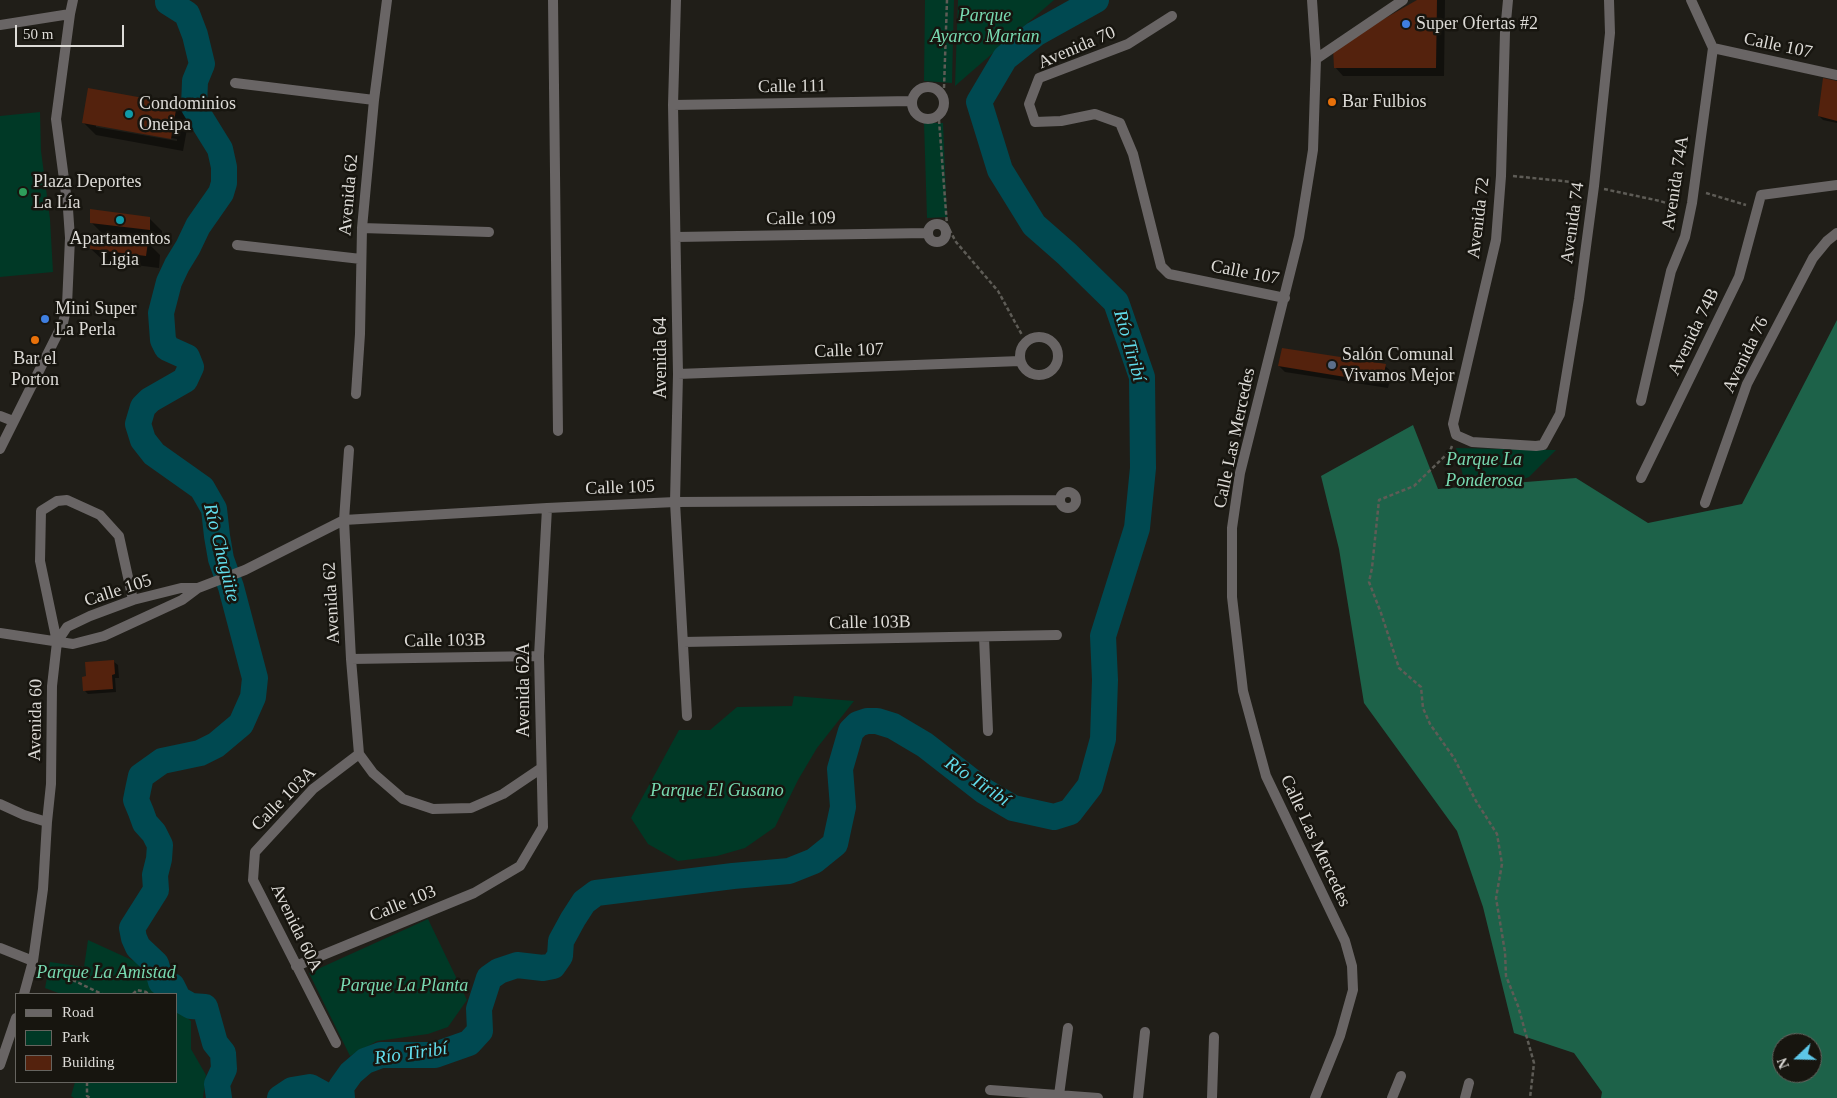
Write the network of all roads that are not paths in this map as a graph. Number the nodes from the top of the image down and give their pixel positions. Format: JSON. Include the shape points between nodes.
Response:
{"nodes":[{"id":1,"x":73,"y":0,"type":"edge"},
{"id":2,"x":387,"y":0,"type":"edge"},
{"id":3,"x":553,"y":0,"type":"edge"},
{"id":4,"x":676,"y":0,"type":"edge"},
{"id":5,"x":1312,"y":0,"type":"edge"},
{"id":6,"x":1403,"y":0,"type":"edge"},
{"id":7,"x":1508,"y":0,"type":"edge"},
{"id":8,"x":1610,"y":0,"type":"edge"},
{"id":9,"x":1691,"y":0,"type":"edge"},
{"id":10,"x":70,"y":14,"type":"junction"},
{"id":11,"x":1172,"y":16,"type":"dead end"},
{"id":12,"x":0,"y":25,"type":"edge"},
{"id":13,"x":1713,"y":48,"type":"junction"},
{"id":14,"x":1316,"y":59,"type":"junction"},
{"id":15,"x":1837,"y":75,"type":"edge"},
{"id":16,"x":235,"y":83,"type":"dead end"},
{"id":17,"x":374,"y":100,"type":"junction"},
{"id":18,"x":912,"y":101,"type":"dead end"},
{"id":19,"x":673,"y":105,"type":"junction"},
{"id":20,"x":1837,"y":185,"type":"edge"},
{"id":21,"x":362,"y":228,"type":"junction"},
{"id":22,"x":489,"y":232,"type":"dead end"},
{"id":23,"x":927,"y":233,"type":"dead end"},
{"id":24,"x":1837,"y":233,"type":"edge"},
{"id":25,"x":676,"y":237,"type":"junction"},
{"id":26,"x":237,"y":245,"type":"dead end"},
{"id":27,"x":361,"y":258,"type":"junction"},
{"id":28,"x":1169,"y":274,"type":"joint"},
{"id":29,"x":1284,"y":298,"type":"junction"},
{"id":30,"x":1020,"y":361,"type":"dead end"},
{"id":31,"x":678,"y":374,"type":"junction"},
{"id":32,"x":356,"y":394,"type":"dead end"},
{"id":33,"x":1641,"y":401,"type":"dead end"},
{"id":34,"x":0,"y":416,"type":"edge"},
{"id":35,"x":13,"y":421,"type":"junction"},
{"id":36,"x":558,"y":431,"type":"dead end"},
{"id":37,"x":1543,"y":445,"type":"joint"},
{"id":38,"x":0,"y":448,"type":"edge"},
{"id":39,"x":349,"y":450,"type":"dead end"},
{"id":40,"x":1640,"y":478,"type":"dead end"},
{"id":41,"x":1059,"y":500,"type":"dead end"},
{"id":42,"x":675,"y":502,"type":"junction"},
{"id":43,"x":1705,"y":503,"type":"dead end"},
{"id":44,"x":547,"y":508,"type":"junction"},
{"id":45,"x":344,"y":520,"type":"junction"},
{"id":46,"x":198,"y":588,"type":"junction"},
{"id":47,"x":133,"y":600,"type":"junction"},
{"id":48,"x":0,"y":633,"type":"edge"},
{"id":49,"x":1057,"y":635,"type":"dead end"},
{"id":50,"x":984,"y":637,"type":"junction"},
{"id":51,"x":57,"y":642,"type":"junction"},
{"id":52,"x":683,"y":642,"type":"junction"},
{"id":53,"x":539,"y":656,"type":"junction"},
{"id":54,"x":351,"y":659,"type":"junction"},
{"id":55,"x":687,"y":716,"type":"dead end"},
{"id":56,"x":988,"y":731,"type":"dead end"},
{"id":57,"x":359,"y":754,"type":"junction"},
{"id":58,"x":540,"y":769,"type":"junction"},
{"id":59,"x":0,"y":804,"type":"edge"},
{"id":60,"x":47,"y":822,"type":"junction"},
{"id":61,"x":255,"y":852,"type":"joint"},
{"id":62,"x":520,"y":866,"type":"joint"},
{"id":63,"x":0,"y":948,"type":"edge"},
{"id":64,"x":32,"y":961,"type":"junction"},
{"id":65,"x":296,"y":966,"type":"junction"},
{"id":66,"x":24,"y":993,"type":"edge"},
{"id":67,"x":15,"y":1021,"type":"edge"},
{"id":68,"x":1068,"y":1028,"type":"dead end"},
{"id":69,"x":1145,"y":1032,"type":"dead end"},
{"id":70,"x":1214,"y":1037,"type":"dead end"},
{"id":71,"x":336,"y":1043,"type":"dead end"},
{"id":72,"x":0,"y":1065,"type":"edge"},
{"id":73,"x":1401,"y":1076,"type":"dead end"},
{"id":74,"x":1469,"y":1084,"type":"dead end"},
{"id":75,"x":990,"y":1090,"type":"dead end"},
{"id":76,"x":1059,"y":1095,"type":"junction"},
{"id":77,"x":1098,"y":1098,"type":"edge"},
{"id":78,"x":1138,"y":1098,"type":"edge"},
{"id":79,"x":1212,"y":1098,"type":"edge"},
{"id":80,"x":1315,"y":1098,"type":"edge"},
{"id":81,"x":1392,"y":1098,"type":"edge"},
{"id":82,"x":1465,"y":1098,"type":"edge"}],
"edges":[{"from":1,"to":10,"type":"street"},
{"from":2,"to":17,"type":"street","name":"Avenida 62"},
{"from":3,"to":36,"type":"street"},
{"from":4,"to":19,"type":"street","name":"Avenida 64"},
{"from":5,"to":14,"type":"street","name":"Calle Las Mercedes"},
{"from":6,"to":14,"type":"street"},
{"from":7,"to":37,"type":"street","name":"Avenida 72","via":[[1496,240],[1453,424],[1456,435],[1472,442]]},
{"from":8,"to":37,"type":"street","name":"Avenida 74","via":[[1610,33],[1579,299],[1560,414]]},
{"from":9,"to":13,"type":"street"},
{"from":10,"to":12,"type":"street"},
{"from":10,"to":35,"type":"street","via":[[56,119],[70,238],[67,305],[63,322]]},
{"from":11,"to":28,"type":"street","name":"Avenida 70","via":[[1128,44],[1039,78],[1029,104],[1035,122],[1095,114],[1120,122],[1133,154],[1161,266]]},
{"from":13,"to":15,"type":"street","name":"Calle 107"},
{"from":13,"to":33,"type":"street","name":"Avenida 74A","via":[[1685,237],[1671,271]]},
{"from":14,"to":29,"type":"street","name":"Calle Las Mercedes","via":[[1313,150],[1299,238]]},
{"from":16,"to":17,"type":"street"},
{"from":17,"to":21,"type":"street","name":"Avenida 62"},
{"from":18,"to":19,"type":"street","name":"Calle 111"},
{"from":19,"to":25,"type":"street","name":"Avenida 64"},
{"from":20,"to":40,"type":"street","name":"Avenida 74B","via":[[1760,195],[1739,277]]},
{"from":21,"to":22,"type":"street"},
{"from":21,"to":27,"type":"street","name":"Avenida 62"},
{"from":23,"to":25,"type":"street","name":"Calle 109"},
{"from":24,"to":43,"type":"street","name":"Avenida 76","via":[[1813,258],[1747,384]]},
{"from":25,"to":31,"type":"street","name":"Avenida 64"},
{"from":26,"to":27,"type":"street"},
{"from":27,"to":32,"type":"street","name":"Avenida 62"},
{"from":28,"to":29,"type":"street","name":"Calle 107"},
{"from":29,"to":80,"type":"street","name":"Calle Las Mercedes","via":[[1240,472],[1232,528],[1232,598],[1242,691],[1266,776],[1345,941],[1352,966],[1353,990],[1340,1036]]},
{"from":30,"to":31,"type":"street","name":"Calle 107"},
{"from":31,"to":42,"type":"street","name":"Avenida 64"},
{"from":34,"to":35,"type":"street"},
{"from":35,"to":38,"type":"street"},
{"from":39,"to":45,"type":"street","name":"Avenida 62"},
{"from":41,"to":42,"type":"street","name":"Calle 105"},
{"from":42,"to":44,"type":"street","name":"Calle 105"},
{"from":42,"to":52,"type":"street","name":"Avenida 64"},
{"from":44,"to":45,"type":"street","name":"Calle 105"},
{"from":44,"to":53,"type":"street","name":"Avenida 62A"},
{"from":45,"to":46,"type":"street","name":"Calle 105","via":[[234,575]]},
{"from":45,"to":54,"type":"street","name":"Avenida 62"},
{"from":46,"to":47,"type":"street","name":"Calle 105","via":[[181,588]]},
{"from":46,"to":51,"type":"street","name":"Calle 105","via":[[182,600],[104,636],[73,644]]},
{"from":47,"to":51,"type":"street","name":"Calle 105","via":[[66,627]]},
{"from":47,"to":51,"type":"street","name":"Avenida 60","via":[[119,536],[100,514],[67,500],[57,500],[41,511],[40,561]]},
{"from":48,"to":51,"type":"street","name":"Calle 105"},
{"from":49,"to":50,"type":"street","name":"Calle 103B"},
{"from":50,"to":52,"type":"street","name":"Calle 103B"},
{"from":50,"to":56,"type":"street"},
{"from":51,"to":60,"type":"street","name":"Avenida 60","via":[[52,686],[51,784]]},
{"from":52,"to":55,"type":"street","name":"Avenida 64"},
{"from":53,"to":54,"type":"street","name":"Calle 103B"},
{"from":53,"to":58,"type":"street","name":"Avenida 62A"},
{"from":54,"to":57,"type":"street","name":"Avenida 62"},
{"from":57,"to":58,"type":"street","via":[[373,774],[403,799],[433,809],[471,808],[503,794]]},
{"from":57,"to":61,"type":"street","name":"Calle 103A","via":[[312,789]]},
{"from":58,"to":62,"type":"street","name":"Avenida 62A","via":[[542,827]]},
{"from":59,"to":60,"type":"street"},
{"from":60,"to":64,"type":"street","name":"Avenida 60","via":[[43,889]]},
{"from":61,"to":65,"type":"street","name":"Avenida 60A","via":[[253,880]]},
{"from":62,"to":65,"type":"street","name":"Calle 103","via":[[474,892]]},
{"from":63,"to":64,"type":"street"},
{"from":64,"to":66,"type":"street","name":"Avenida 60"},
{"from":65,"to":71,"type":"street","name":"Avenida 60A"},
{"from":67,"to":72,"type":"street"},
{"from":68,"to":76,"type":"street"},
{"from":69,"to":78,"type":"street"},
{"from":70,"to":79,"type":"street"},
{"from":73,"to":81,"type":"street"},
{"from":74,"to":82,"type":"street"},
{"from":75,"to":76,"type":"street"},
{"from":76,"to":77,"type":"street"}]}
